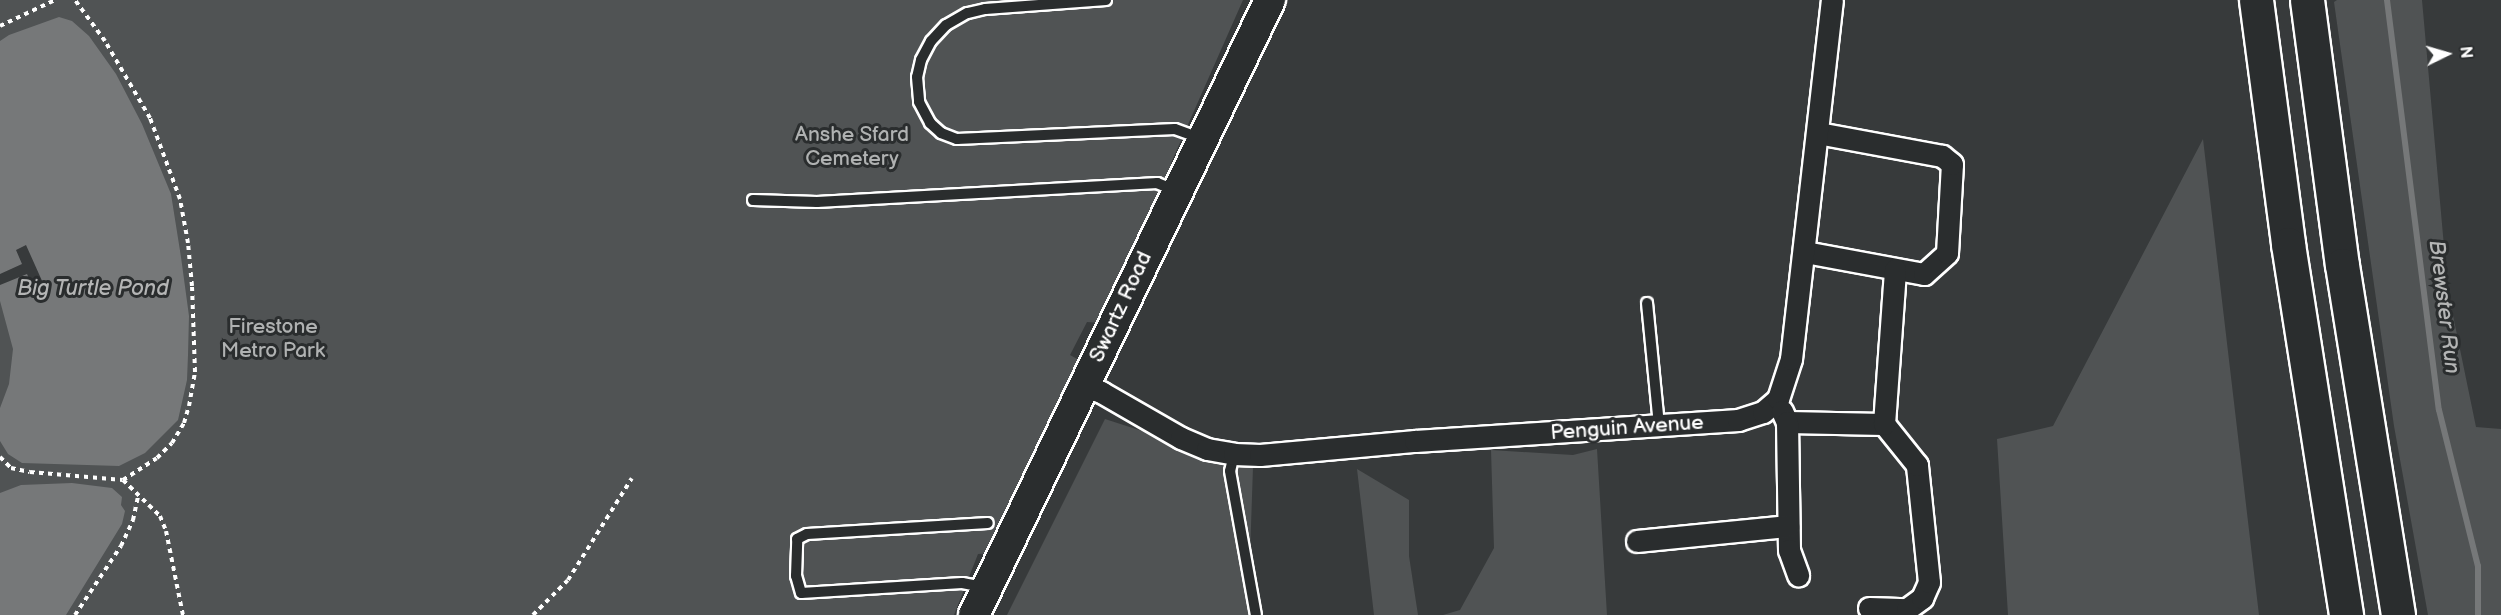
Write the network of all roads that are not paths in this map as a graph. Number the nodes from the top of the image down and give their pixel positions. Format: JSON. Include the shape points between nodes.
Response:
{"nodes":[{"id":1,"x":1106,"y":0,"type":"edge"},
{"id":2,"x":1270,"y":0,"type":"edge"},
{"id":3,"x":1832,"y":0,"type":"edge"},
{"id":4,"x":2257,"y":6,"type":"edge"},
{"id":5,"x":2308,"y":9,"type":"edge"},
{"id":6,"x":1818,"y":133,"type":"junction"},
{"id":7,"x":1202,"y":139,"type":"junction"},
{"id":8,"x":1177,"y":191,"type":"junction"},
{"id":9,"x":753,"y":200,"type":"dead end"},
{"id":10,"x":1804,"y":252,"type":"junction"},
{"id":11,"x":1895,"y":269,"type":"junction"},
{"id":12,"x":1647,"y":303,"type":"dead end"},
{"id":13,"x":1084,"y":386,"type":"junction"},
{"id":14,"x":1778,"y":399,"type":"junction"},
{"id":15,"x":1787,"y":422,"type":"junction"},
{"id":16,"x":1884,"y":424,"type":"junction"},
{"id":17,"x":1659,"y":426,"type":"junction"},
{"id":18,"x":1234,"y":454,"type":"junction"},
{"id":19,"x":988,"y":523,"type":"dead end"},
{"id":20,"x":1788,"y":526,"type":"junction"},
{"id":21,"x":1637,"y":541,"type":"dead end"},
{"id":22,"x":1798,"y":575,"type":"dead end"},
{"id":23,"x":987,"y":588,"type":"junction"},
{"id":24,"x":1869,"y":608,"type":"dead end"},
{"id":25,"x":974,"y":615,"type":"edge"},
{"id":26,"x":1256,"y":615,"type":"edge"},
{"id":27,"x":2346,"y":615,"type":"edge"},
{"id":28,"x":2398,"y":615,"type":"edge"}],
"edges":[{"from":1,"to":7,"type":"lane","via":[[985,9],[967,13],[946,25],[921,60],[917,77],[920,102],[930,123],[957,139],[1175,129]]},
{"from":2,"to":7,"type":"street","name":"Swartz Road"},
{"from":3,"to":6,"type":"street"},
{"from":4,"to":27,"type":"highway","via":[[2291,266]]},
{"from":5,"to":28,"type":"highway","via":[[2345,288]]},
{"from":6,"to":10,"type":"street"},
{"from":6,"to":11,"type":"street","via":[[1942,156],[1952,164],[1947,253],[1924,274]]},
{"from":7,"to":8,"type":"street","name":"Swartz Road"},
{"from":8,"to":9,"type":"lane","via":[[1157,183],[817,202]]},
{"from":8,"to":13,"type":"street","name":"Swartz Road"},
{"from":10,"to":11,"type":"street"},
{"from":10,"to":14,"type":"street","via":[[1791,359]]},
{"from":11,"to":16,"type":"street"},
{"from":12,"to":17,"type":"lane"},
{"from":13,"to":18,"type":"street","name":"Penguin Avenue","via":[[1180,438]]},
{"from":13,"to":23,"type":"street","name":"Swartz Road"},
{"from":14,"to":15,"type":"street"},
{"from":14,"to":17,"type":"street","name":"Penguin Avenue","via":[[1764,412],[1751,417]]},
{"from":15,"to":16,"type":"street"},
{"from":15,"to":20,"type":"street"},
{"from":16,"to":24,"type":"street","via":[[1917,465],[1929,582],[1922,598],[1907,609]]},
{"from":17,"to":18,"type":"street","name":"Penguin Avenue"},
{"from":18,"to":26,"type":"lane","via":[[1230,471]]},
{"from":19,"to":23,"type":"lane","via":[[807,534],[797,539],[796,576],[801,593],[807,594],[963,583]]},
{"from":20,"to":21,"type":"street"},
{"from":20,"to":22,"type":"street","via":[[1788,550]]},
{"from":23,"to":25,"type":"street","name":"Swartz Road"}]}
